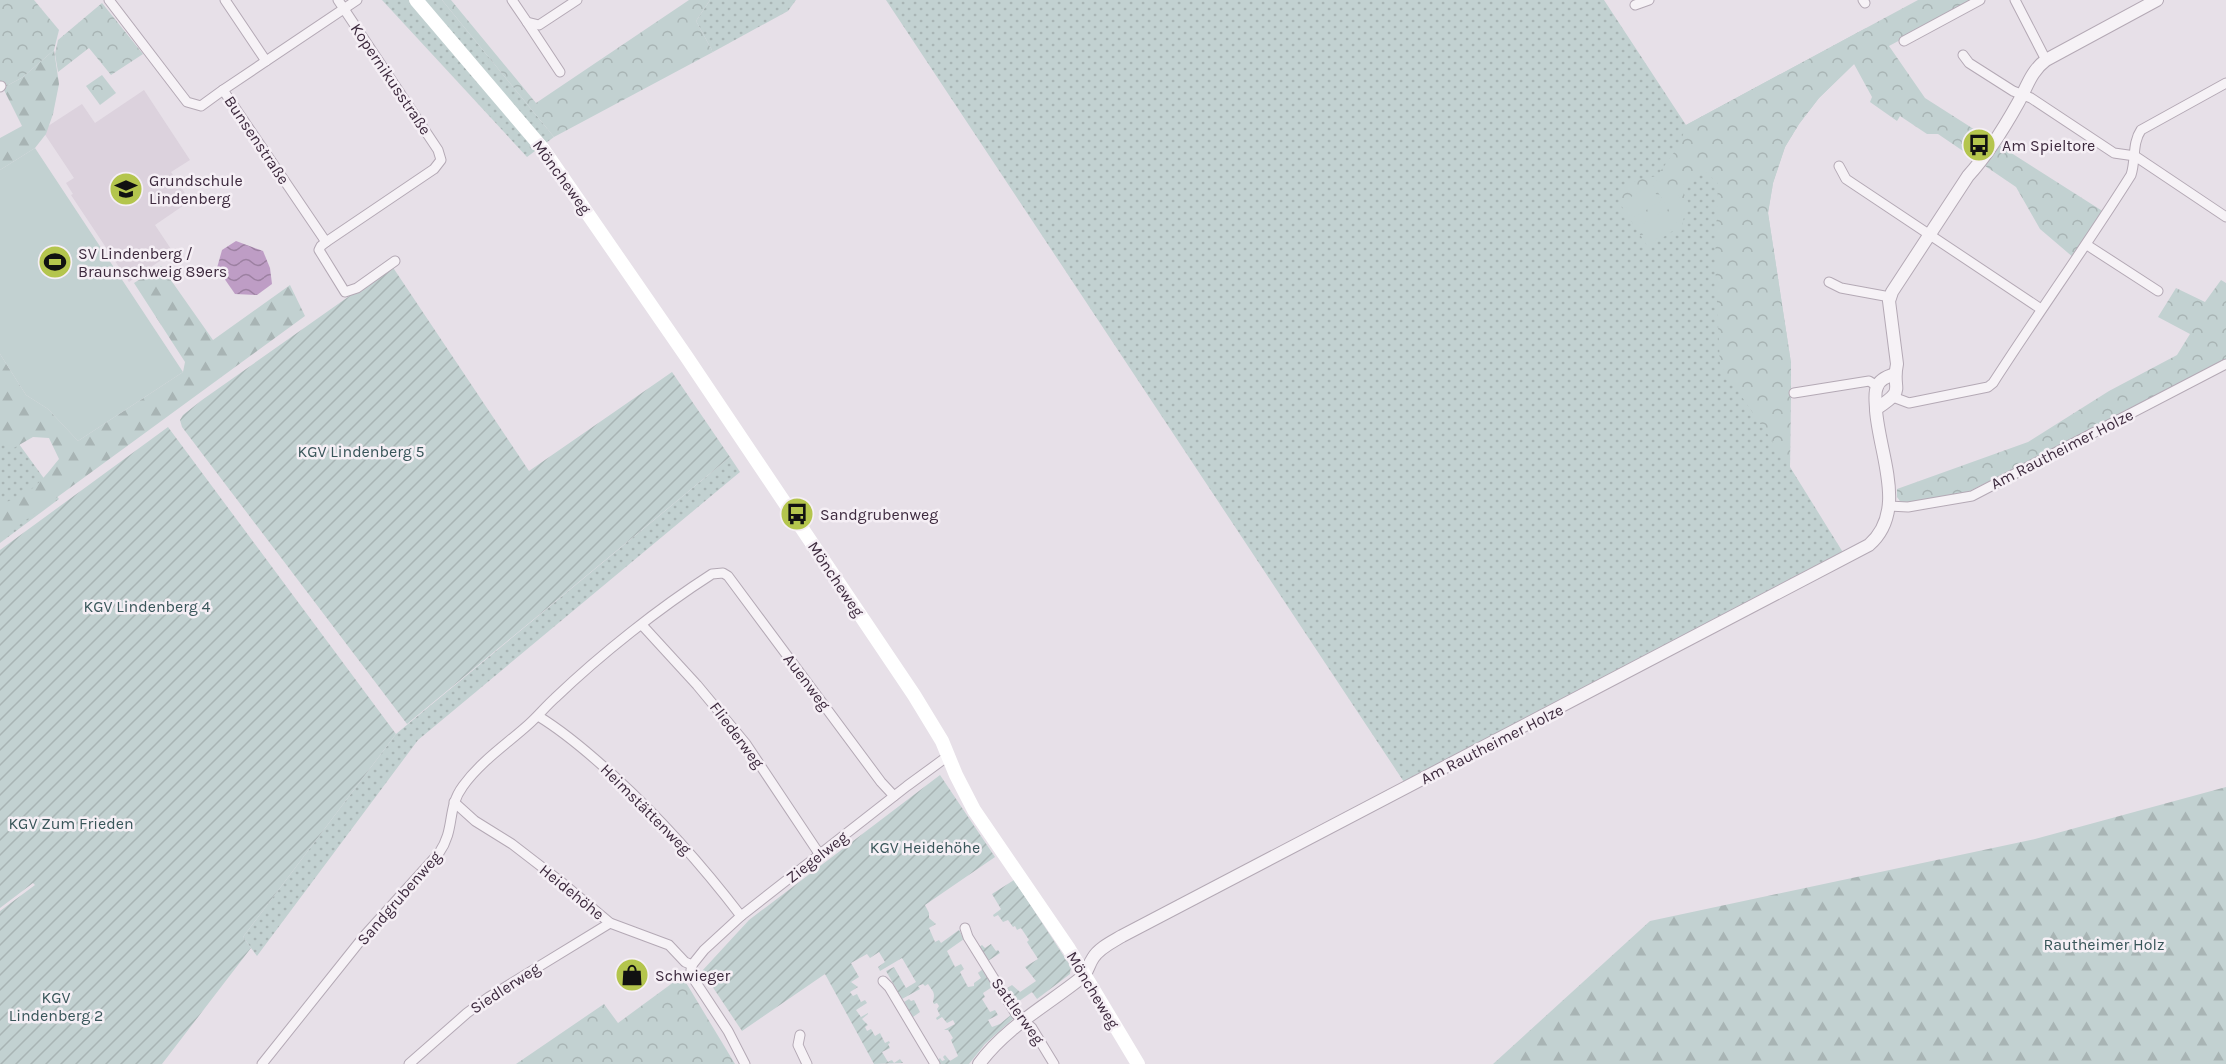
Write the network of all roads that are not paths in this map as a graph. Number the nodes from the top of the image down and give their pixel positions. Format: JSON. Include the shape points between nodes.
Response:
{"nodes":[{"id":1,"x":109,"y":0,"type":"edge"},
{"id":2,"x":225,"y":0,"type":"edge"},
{"id":3,"x":338,"y":0,"type":"edge"},
{"id":4,"x":357,"y":0,"type":"edge"},
{"id":5,"x":416,"y":0,"type":"edge"},
{"id":6,"x":512,"y":0,"type":"edge"},
{"id":7,"x":577,"y":0,"type":"edge"},
{"id":8,"x":1648,"y":0,"type":"edge"},
{"id":9,"x":1980,"y":0,"type":"edge"},
{"id":10,"x":2015,"y":0,"type":"edge"},
{"id":11,"x":2157,"y":0,"type":"edge"},
{"id":12,"x":1635,"y":5,"type":"dead end"},
{"id":13,"x":344,"y":9,"type":"junction"},
{"id":14,"x":527,"y":22,"type":"junction"},
{"id":15,"x":1904,"y":41,"type":"dead end"},
{"id":16,"x":1963,"y":55,"type":"dead end"},
{"id":17,"x":2046,"y":60,"type":"junction"},
{"id":18,"x":266,"y":61,"type":"junction"},
{"id":19,"x":560,"y":72,"type":"dead end"},
{"id":20,"x":2226,"y":83,"type":"edge"},
{"id":21,"x":223,"y":90,"type":"junction"},
{"id":22,"x":2023,"y":95,"type":"junction"},
{"id":23,"x":2135,"y":156,"type":"junction"},
{"id":24,"x":1839,"y":166,"type":"dead end"},
{"id":25,"x":2226,"y":217,"type":"edge"},
{"id":26,"x":1929,"y":235,"type":"junction"},
{"id":27,"x":326,"y":242,"type":"junction"},
{"id":28,"x":2087,"y":245,"type":"junction"},
{"id":29,"x":395,"y":261,"type":"dead end"},
{"id":30,"x":1829,"y":282,"type":"dead end"},
{"id":31,"x":2158,"y":291,"type":"dead end"},
{"id":32,"x":1890,"y":297,"type":"junction"},
{"id":33,"x":2041,"y":309,"type":"junction"},
{"id":34,"x":2226,"y":364,"type":"edge"},
{"id":35,"x":1895,"y":374,"type":"junction"},
{"id":36,"x":1877,"y":386,"type":"junction"},
{"id":37,"x":1794,"y":393,"type":"dead end"},
{"id":38,"x":1893,"y":397,"type":"junction"},
{"id":39,"x":1876,"y":409,"type":"junction"},
{"id":40,"x":1889,"y":506,"type":"junction"},
{"id":41,"x":718,"y":573,"type":"joint"},
{"id":42,"x":642,"y":625,"type":"junction"},
{"id":43,"x":538,"y":716,"type":"junction"},
{"id":44,"x":948,"y":756,"type":"junction"},
{"id":45,"x":894,"y":796,"type":"junction"},
{"id":46,"x":454,"y":802,"type":"junction"},
{"id":47,"x":820,"y":855,"type":"junction"},
{"id":48,"x":741,"y":916,"type":"junction"},
{"id":49,"x":610,"y":923,"type":"junction"},
{"id":50,"x":965,"y":928,"type":"dead end"},
{"id":51,"x":692,"y":965,"type":"junction"},
{"id":52,"x":1085,"y":975,"type":"junction"},
{"id":53,"x":883,"y":981,"type":"dead end"},
{"id":54,"x":1023,"y":1020,"type":"junction"},
{"id":55,"x":801,"y":1035,"type":"dead end"},
{"id":56,"x":262,"y":1064,"type":"edge"},
{"id":57,"x":409,"y":1064,"type":"edge"},
{"id":58,"x":745,"y":1064,"type":"edge"},
{"id":59,"x":807,"y":1064,"type":"edge"},
{"id":60,"x":935,"y":1064,"type":"edge"},
{"id":61,"x":979,"y":1064,"type":"edge"},
{"id":62,"x":1054,"y":1064,"type":"edge"},
{"id":63,"x":1138,"y":1064,"type":"edge"}],
"edges":[{"from":1,"to":21,"type":"street","name":"Bunsenstraße","via":[[187,102],[201,106]]},
{"from":2,"to":18,"type":"street"},
{"from":3,"to":13,"type":"street","name":"Kopernikusstraße"},
{"from":4,"to":13,"type":"street"},
{"from":5,"to":44,"type":"main road","name":"Möncheweg","via":[[540,145],[580,201],[915,695]]},
{"from":6,"to":14,"type":"street"},
{"from":7,"to":14,"type":"street","via":[[539,25]]},
{"from":8,"to":12,"type":"street"},
{"from":9,"to":15,"type":"street"},
{"from":10,"to":17,"type":"street"},
{"from":11,"to":17,"type":"street"},
{"from":13,"to":18,"type":"street"},
{"from":13,"to":27,"type":"street","name":"Kopernikusstraße","via":[[441,160],[434,169]]},
{"from":14,"to":19,"type":"street"},
{"from":16,"to":22,"type":"street","via":[[1969,63]]},
{"from":17,"to":22,"type":"street","via":[[2034,72]]},
{"from":18,"to":21,"type":"street"},
{"from":20,"to":23,"type":"street","via":[[2141,130],[2136,137]]},
{"from":21,"to":27,"type":"street","name":"Bunsenstraße"},
{"from":22,"to":23,"type":"street","via":[[2114,153]]},
{"from":22,"to":26,"type":"street","via":[[2007,120],[1987,140]]},
{"from":23,"to":25,"type":"street"},
{"from":23,"to":28,"type":"street","via":[[2131,175]]},
{"from":24,"to":26,"type":"street","via":[[1846,179]]},
{"from":26,"to":32,"type":"street"},
{"from":26,"to":33,"type":"street"},
{"from":27,"to":29,"type":"street","name":"Bunsenstraße","via":[[319,250],[345,292]]},
{"from":28,"to":31,"type":"street"},
{"from":28,"to":33,"type":"street"},
{"from":30,"to":32,"type":"street"},
{"from":32,"to":35,"type":"street"},
{"from":33,"to":38,"type":"street","via":[[1988,387],[1909,403]]},
{"from":34,"to":40,"type":"street","name":"Am Rautheimer Holze","via":[[1972,496],[1908,507]]},
{"from":35,"to":36,"type":"street"},
{"from":35,"to":38,"type":"street","via":[[1898,387]]},
{"from":36,"to":37,"type":"street","via":[[1869,381]]},
{"from":36,"to":39,"type":"street","name":"Am Rautheimer Holze"},
{"from":38,"to":39,"type":"street"},
{"from":39,"to":40,"type":"street","name":"Am Rautheimer Holze"},
{"from":40,"to":52,"type":"street","name":"Am Rautheimer Holze","via":[[1884,530],[1858,553],[1122,936],[1100,950]]},
{"from":41,"to":42,"type":"street","name":"Sandgrubenweg"},
{"from":41,"to":45,"type":"street","name":"Auenweg","via":[[728,576]]},
{"from":42,"to":43,"type":"street","name":"Sandgrubenweg"},
{"from":42,"to":47,"type":"street","name":"Fliederweg","via":[[740,738]]},
{"from":43,"to":46,"type":"street","name":"Sandgrubenweg","via":[[473,773]]},
{"from":43,"to":48,"type":"street","name":"Heimstättenweg","via":[[576,742],[650,810]]},
{"from":44,"to":45,"type":"street","name":"Ziegelweg"},
{"from":44,"to":52,"type":"main road","name":"Möncheweg","via":[[974,810]]},
{"from":45,"to":47,"type":"street","name":"Ziegelweg"},
{"from":46,"to":49,"type":"street","name":"Heidehöhe"},
{"from":46,"to":56,"type":"street","name":"Sandgrubenweg","via":[[447,841],[439,853],[365,935]]},
{"from":47,"to":48,"type":"street","name":"Ziegelweg"},
{"from":48,"to":51,"type":"street","name":"Ziegelweg"},
{"from":49,"to":51,"type":"street","name":"Heidehöhe","via":[[669,945]]},
{"from":49,"to":57,"type":"street","name":"Siedlerweg","via":[[489,997]]},
{"from":50,"to":54,"type":"street","name":"Sattlerweg"},
{"from":51,"to":58,"type":"street","name":"Heidehöhe","via":[[693,978]]},
{"from":52,"to":54,"type":"street"},
{"from":52,"to":63,"type":"main road","name":"Möncheweg"},
{"from":53,"to":60,"type":"street"},
{"from":54,"to":61,"type":"street"},
{"from":54,"to":62,"type":"street","name":"Sattlerweg"},
{"from":55,"to":59,"type":"street","via":[[798,1045]]}]}
